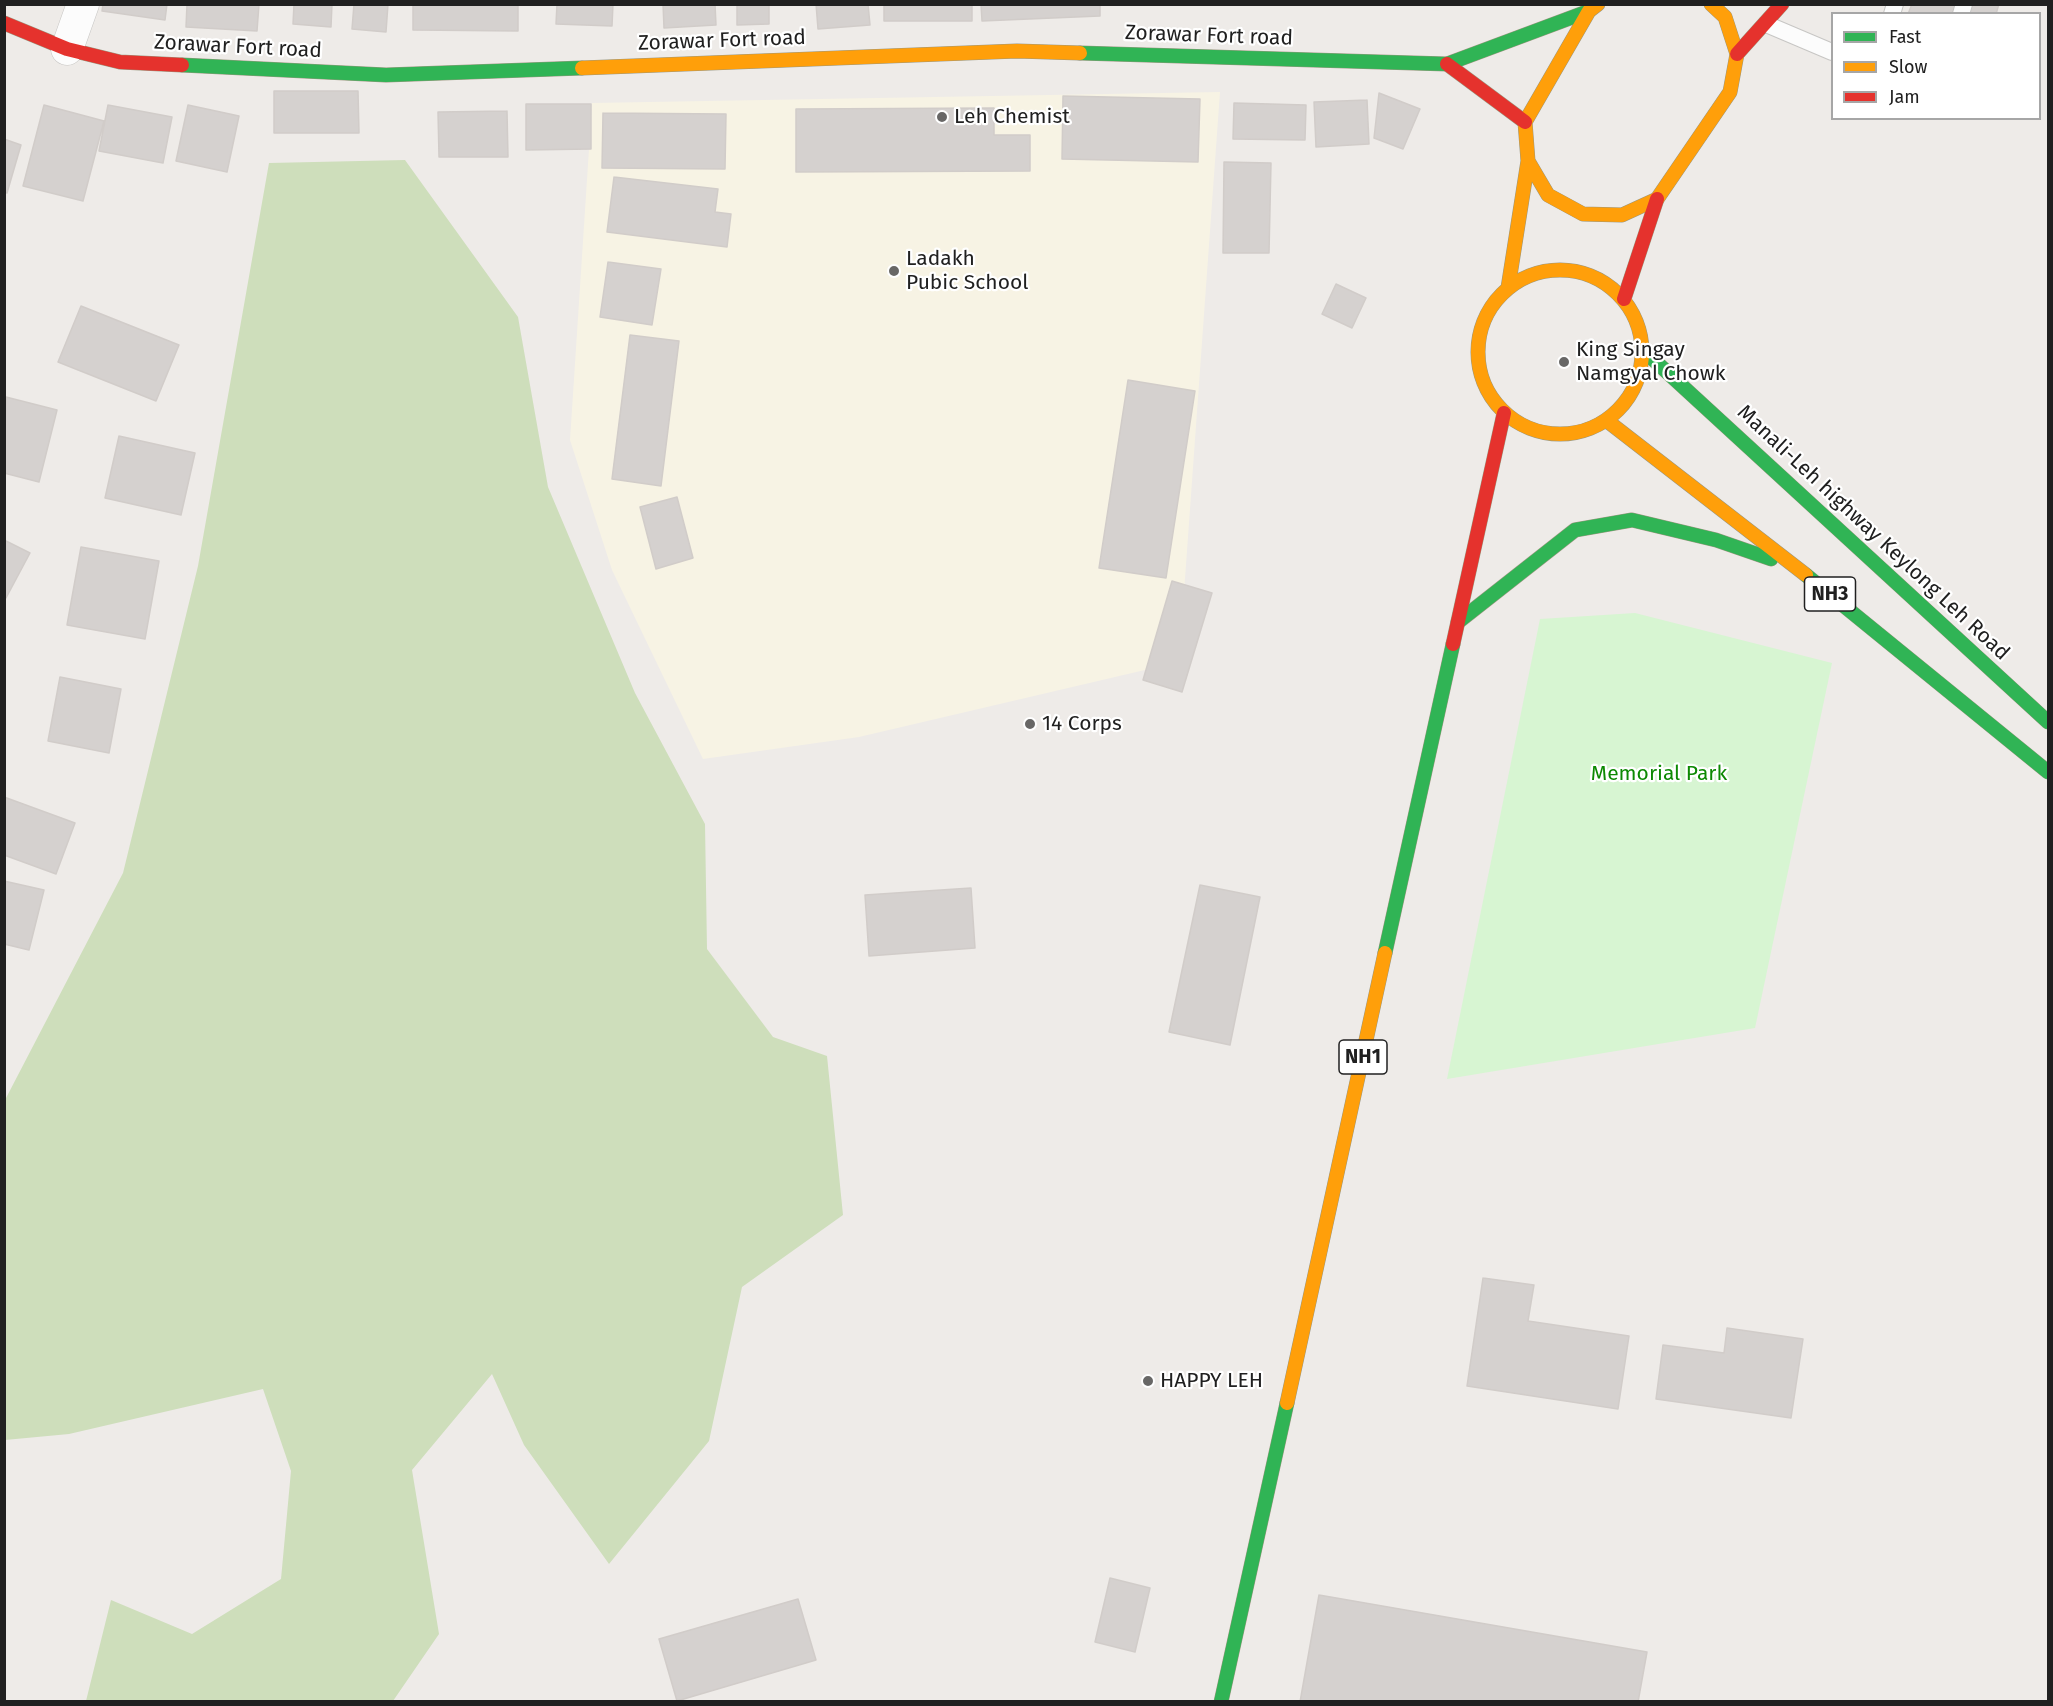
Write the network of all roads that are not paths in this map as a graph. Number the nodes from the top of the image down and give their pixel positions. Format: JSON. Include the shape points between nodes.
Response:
{"nodes":[{"id":1,"x":82,"y":4,"type":"edge"},
{"id":2,"x":1711,"y":4,"type":"edge"},
{"id":3,"x":1782,"y":4,"type":"edge"},
{"id":4,"x":1594,"y":8,"type":"edge"},
{"id":5,"x":4,"y":23,"type":"edge"},
{"id":6,"x":1766,"y":24,"type":"junction"},
{"id":7,"x":68,"y":49,"type":"junction"},
{"id":8,"x":1831,"y":51,"type":"edge"},
{"id":9,"x":1737,"y":54,"type":"junction"},
{"id":10,"x":1447,"y":64,"type":"junction"},
{"id":11,"x":1525,"y":122,"type":"junction"},
{"id":12,"x":1528,"y":161,"type":"junction"},
{"id":13,"x":1658,"y":199,"type":"junction"},
{"id":14,"x":1508,"y":288,"type":"junction"},
{"id":15,"x":1624,"y":299,"type":"junction"},
{"id":16,"x":1643,"y":350,"type":"junction"},
{"id":17,"x":1504,"y":413,"type":"junction"},
{"id":18,"x":1606,"y":420,"type":"junction"},
{"id":19,"x":1798,"y":569,"type":"junction"},
{"id":20,"x":1458,"y":622,"type":"junction"},
{"id":21,"x":2049,"y":722,"type":"edge"},
{"id":22,"x":2049,"y":772,"type":"edge"},
{"id":23,"x":1221,"y":1701,"type":"edge"}],
"edges":[{"from":1,"to":7,"type":"street"},
{"from":2,"to":9,"type":"main road","via":[[1725,17]]},
{"from":3,"to":6,"type":"main road"},
{"from":4,"to":10,"type":"main road"},
{"from":4,"to":11,"type":"main road"},
{"from":5,"to":7,"type":"main road","name":"Zorawar Fort road"},
{"from":6,"to":8,"type":"lane"},
{"from":6,"to":9,"type":"main road"},
{"from":7,"to":10,"type":"main road","name":"Zorawar Fort road","via":[[120,62],[386,75],[1017,51]]},
{"from":9,"to":13,"type":"main road","via":[[1730,92]]},
{"from":10,"to":11,"type":"main road"},
{"from":11,"to":12,"type":"main road"},
{"from":12,"to":13,"type":"main road","via":[[1548,195],[1582,214],[1622,215]]},
{"from":12,"to":14,"type":"main road"},
{"from":13,"to":15,"type":"main road"},
{"from":14,"to":15,"type":"main road","via":[[1530,276],[1564,271],[1605,283]]},
{"from":14,"to":17,"type":"main road","via":[[1489,309],[1479,336],[1478,364],[1486,391]]},
{"from":15,"to":16,"type":"main road","via":[[1637,323]]},
{"from":16,"to":18,"type":"main road","via":[[1639,377],[1626,402]]},
{"from":16,"to":21,"type":"main road","name":"Manali-Leh highway Keylong Leh Road","number":"NH3"},
{"from":17,"to":18,"type":"main road","via":[[1527,428],[1554,435],[1581,432]]},
{"from":17,"to":20,"type":"main road","number":"NH1"},
{"from":18,"to":19,"type":"main road","number":"NH3"},
{"from":19,"to":20,"type":"main road","via":[[1716,540],[1632,520],[1575,530]]},
{"from":19,"to":22,"type":"main road","number":"NH3"},
{"from":20,"to":23,"type":"main road","number":"NH1"}]}
